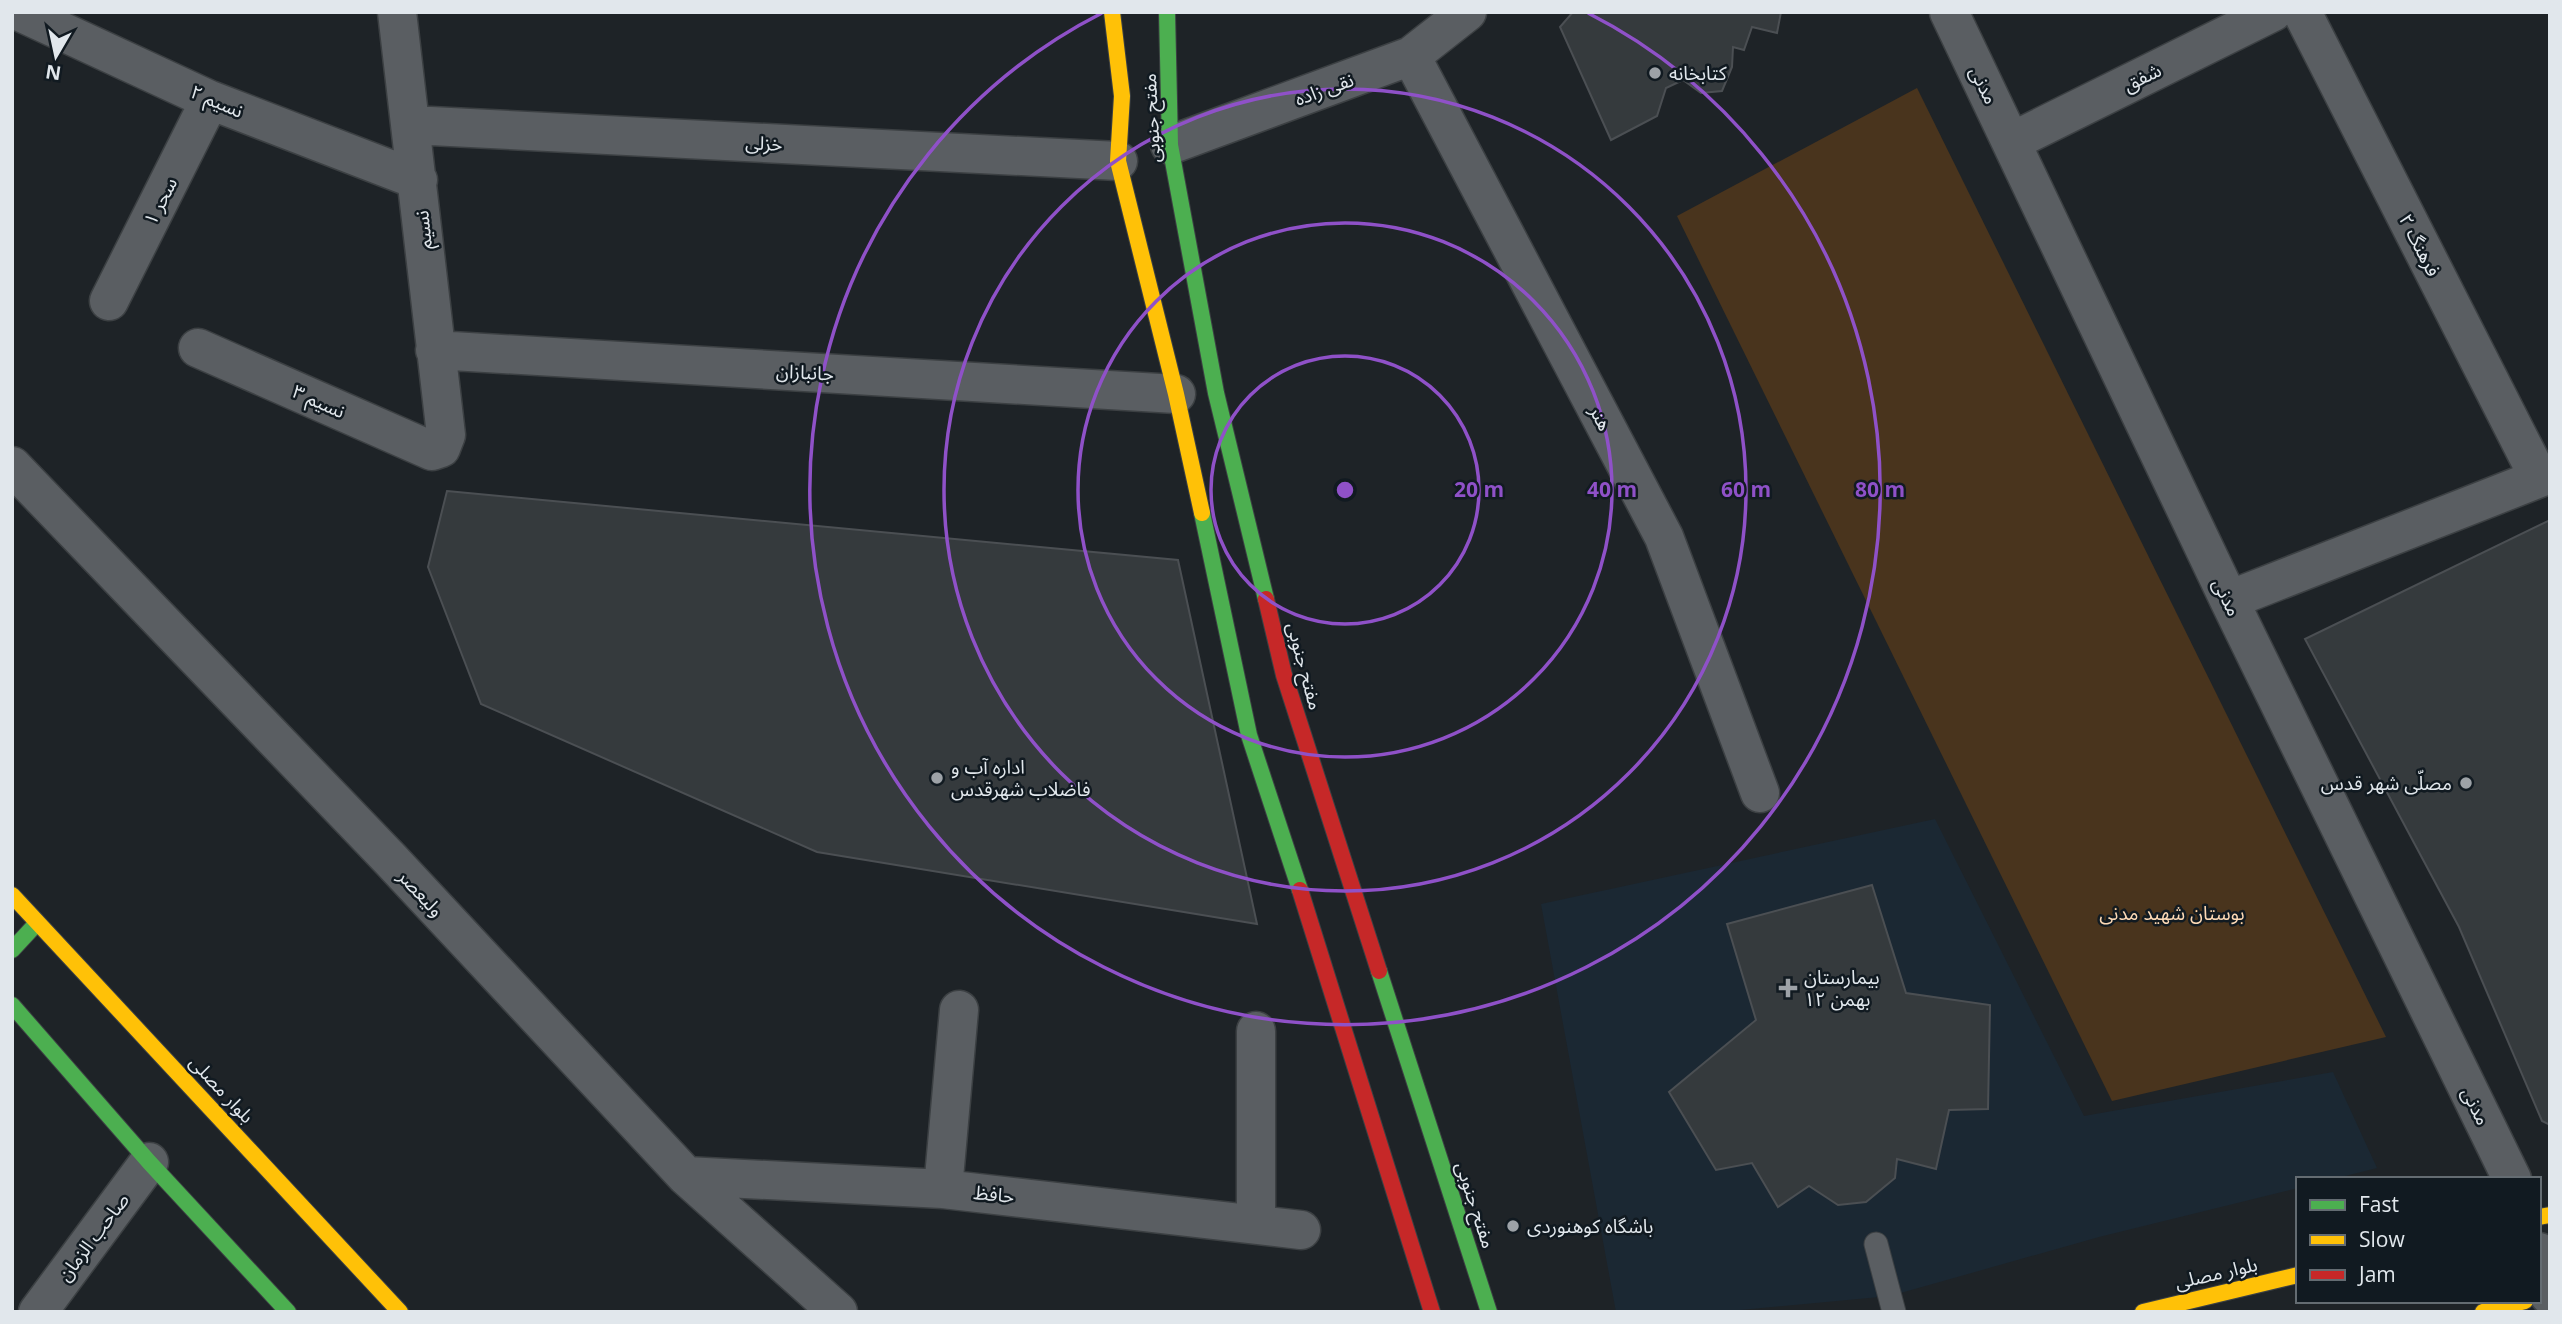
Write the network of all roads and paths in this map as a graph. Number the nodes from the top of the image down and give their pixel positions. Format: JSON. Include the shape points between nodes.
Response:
{"nodes":[{"id":1,"x":20,"y":12,"type":"edge"},
{"id":2,"x":397,"y":12,"type":"edge"},
{"id":3,"x":1112,"y":12,"type":"edge"},
{"id":4,"x":1167,"y":12,"type":"edge"},
{"id":5,"x":1466,"y":12,"type":"edge"},
{"id":6,"x":1949,"y":12,"type":"edge"},
{"id":7,"x":2273,"y":12,"type":"edge"},
{"id":8,"x":2302,"y":12,"type":"edge"},
{"id":9,"x":1411,"y":57,"type":"junction"},
{"id":10,"x":211,"y":100,"type":"junction"},
{"id":11,"x":411,"y":125,"type":"junction"},
{"id":12,"x":2011,"y":142,"type":"junction"},
{"id":13,"x":1164,"y":147,"type":"junction"},
{"id":14,"x":1124,"y":159,"type":"junction"},
{"id":15,"x":418,"y":180,"type":"junction"},
{"id":16,"x":109,"y":301,"type":"dead end"},
{"id":17,"x":198,"y":348,"type":"dead end"},
{"id":18,"x":435,"y":350,"type":"junction"},
{"id":19,"x":1176,"y":394,"type":"junction"},
{"id":20,"x":441,"y":448,"type":"joint"},
{"id":21,"x":12,"y":466,"type":"edge"},
{"id":22,"x":2544,"y":476,"type":"edge"},
{"id":23,"x":2229,"y":600,"type":"junction"},
{"id":24,"x":1760,"y":793,"type":"dead end"},
{"id":25,"x":12,"y":895,"type":"edge"},
{"id":26,"x":37,"y":923,"type":"junction"},
{"id":27,"x":12,"y":950,"type":"edge"},
{"id":28,"x":12,"y":1005,"type":"edge"},
{"id":29,"x":959,"y":1010,"type":"dead end"},
{"id":30,"x":1256,"y":1031,"type":"dead end"},
{"id":31,"x":149,"y":1162,"type":"junction"},
{"id":32,"x":686,"y":1176,"type":"junction"},
{"id":33,"x":2511,"y":1177,"type":"edge"},
{"id":34,"x":943,"y":1189,"type":"junction"},
{"id":35,"x":1256,"y":1224,"type":"junction"},
{"id":36,"x":1301,"y":1230,"type":"dead end"},
{"id":37,"x":1875,"y":1244,"type":"dead end"},
{"id":38,"x":2541,"y":1260,"type":"edge"},
{"id":39,"x":2296,"y":1275,"type":"edge"},
{"id":40,"x":2550,"y":1295,"type":"edge"},
{"id":41,"x":2517,"y":1303,"type":"edge"},
{"id":42,"x":38,"y":1312,"type":"edge"},
{"id":43,"x":288,"y":1312,"type":"edge"},
{"id":44,"x":400,"y":1312,"type":"edge"},
{"id":45,"x":838,"y":1312,"type":"edge"},
{"id":46,"x":1432,"y":1312,"type":"edge"},
{"id":47,"x":1489,"y":1312,"type":"edge"},
{"id":48,"x":1894,"y":1312,"type":"edge"},
{"id":49,"x":2143,"y":1312,"type":"edge"},
{"id":50,"x":2483,"y":1312,"type":"edge"}],
"edges":[{"from":1,"to":10,"type":"street","name":"نسیم ۲"},
{"from":2,"to":11,"type":"street","name":"نسیم"},
{"from":3,"to":14,"type":"street","name":"مفتح جنوبی"},
{"from":4,"to":13,"type":"street","name":"مفتح جنوبی"},
{"from":5,"to":9,"type":"street","name":"نقی زاده"},
{"from":6,"to":12,"type":"street","name":"مدنی"},
{"from":7,"to":12,"type":"street","name":"شفق"},
{"from":8,"to":22,"type":"street","name":"فرهنگ ۲"},
{"from":9,"to":13,"type":"street","name":"نقی زاده"},
{"from":9,"to":24,"type":"street","name":"هنر","via":[[1664,537]]},
{"from":10,"to":15,"type":"street","name":"نسیم ۲"},
{"from":10,"to":16,"type":"street","name":"سحر ۱"},
{"from":11,"to":14,"type":"street","name":"خزلی"},
{"from":11,"to":15,"type":"street","name":"نسیم"},
{"from":12,"to":23,"type":"street","name":"مدنی"},
{"from":13,"to":47,"type":"street","name":"مفتح جنوبی","via":[[1279,677]]},
{"from":14,"to":19,"type":"street","name":"مفتح جنوبی"},
{"from":15,"to":18,"type":"street","name":"نسیم"},
{"from":17,"to":20,"type":"street","name":"نسیم ۳","via":[[432,451]]},
{"from":18,"to":19,"type":"street","name":"جانبازان"},
{"from":18,"to":20,"type":"street","name":"نسیم","via":[[446,435]]},
{"from":19,"to":46,"type":"street","name":"مفتح جنوبی","via":[[1247,687],[1249,735]]},
{"from":21,"to":32,"type":"street","name":"ولیعصر","via":[[372,840]]},
{"from":22,"to":23,"type":"street"},
{"from":23,"to":33,"type":"street","name":"مدنی"},
{"from":25,"to":26,"type":"street","name":"بلوار مصلی"},
{"from":26,"to":27,"type":"street"},
{"from":26,"to":44,"type":"street","name":"بلوار مصلی"},
{"from":28,"to":31,"type":"street"},
{"from":29,"to":34,"type":"street"},
{"from":30,"to":35,"type":"street"},
{"from":31,"to":42,"type":"street","name":"صاحب الزمان"},
{"from":31,"to":43,"type":"street"},
{"from":32,"to":34,"type":"street","name":"حافظ"},
{"from":32,"to":45,"type":"street","name":"ولیعصر"},
{"from":34,"to":35,"type":"street","name":"حافظ"},
{"from":35,"to":36,"type":"street","name":"حافظ"},
{"from":37,"to":48,"type":"lane"},
{"from":38,"to":40,"type":"street"},
{"from":39,"to":49,"type":"street","name":"بلوار مصلی"},
{"from":41,"to":50,"type":"street"}]}
